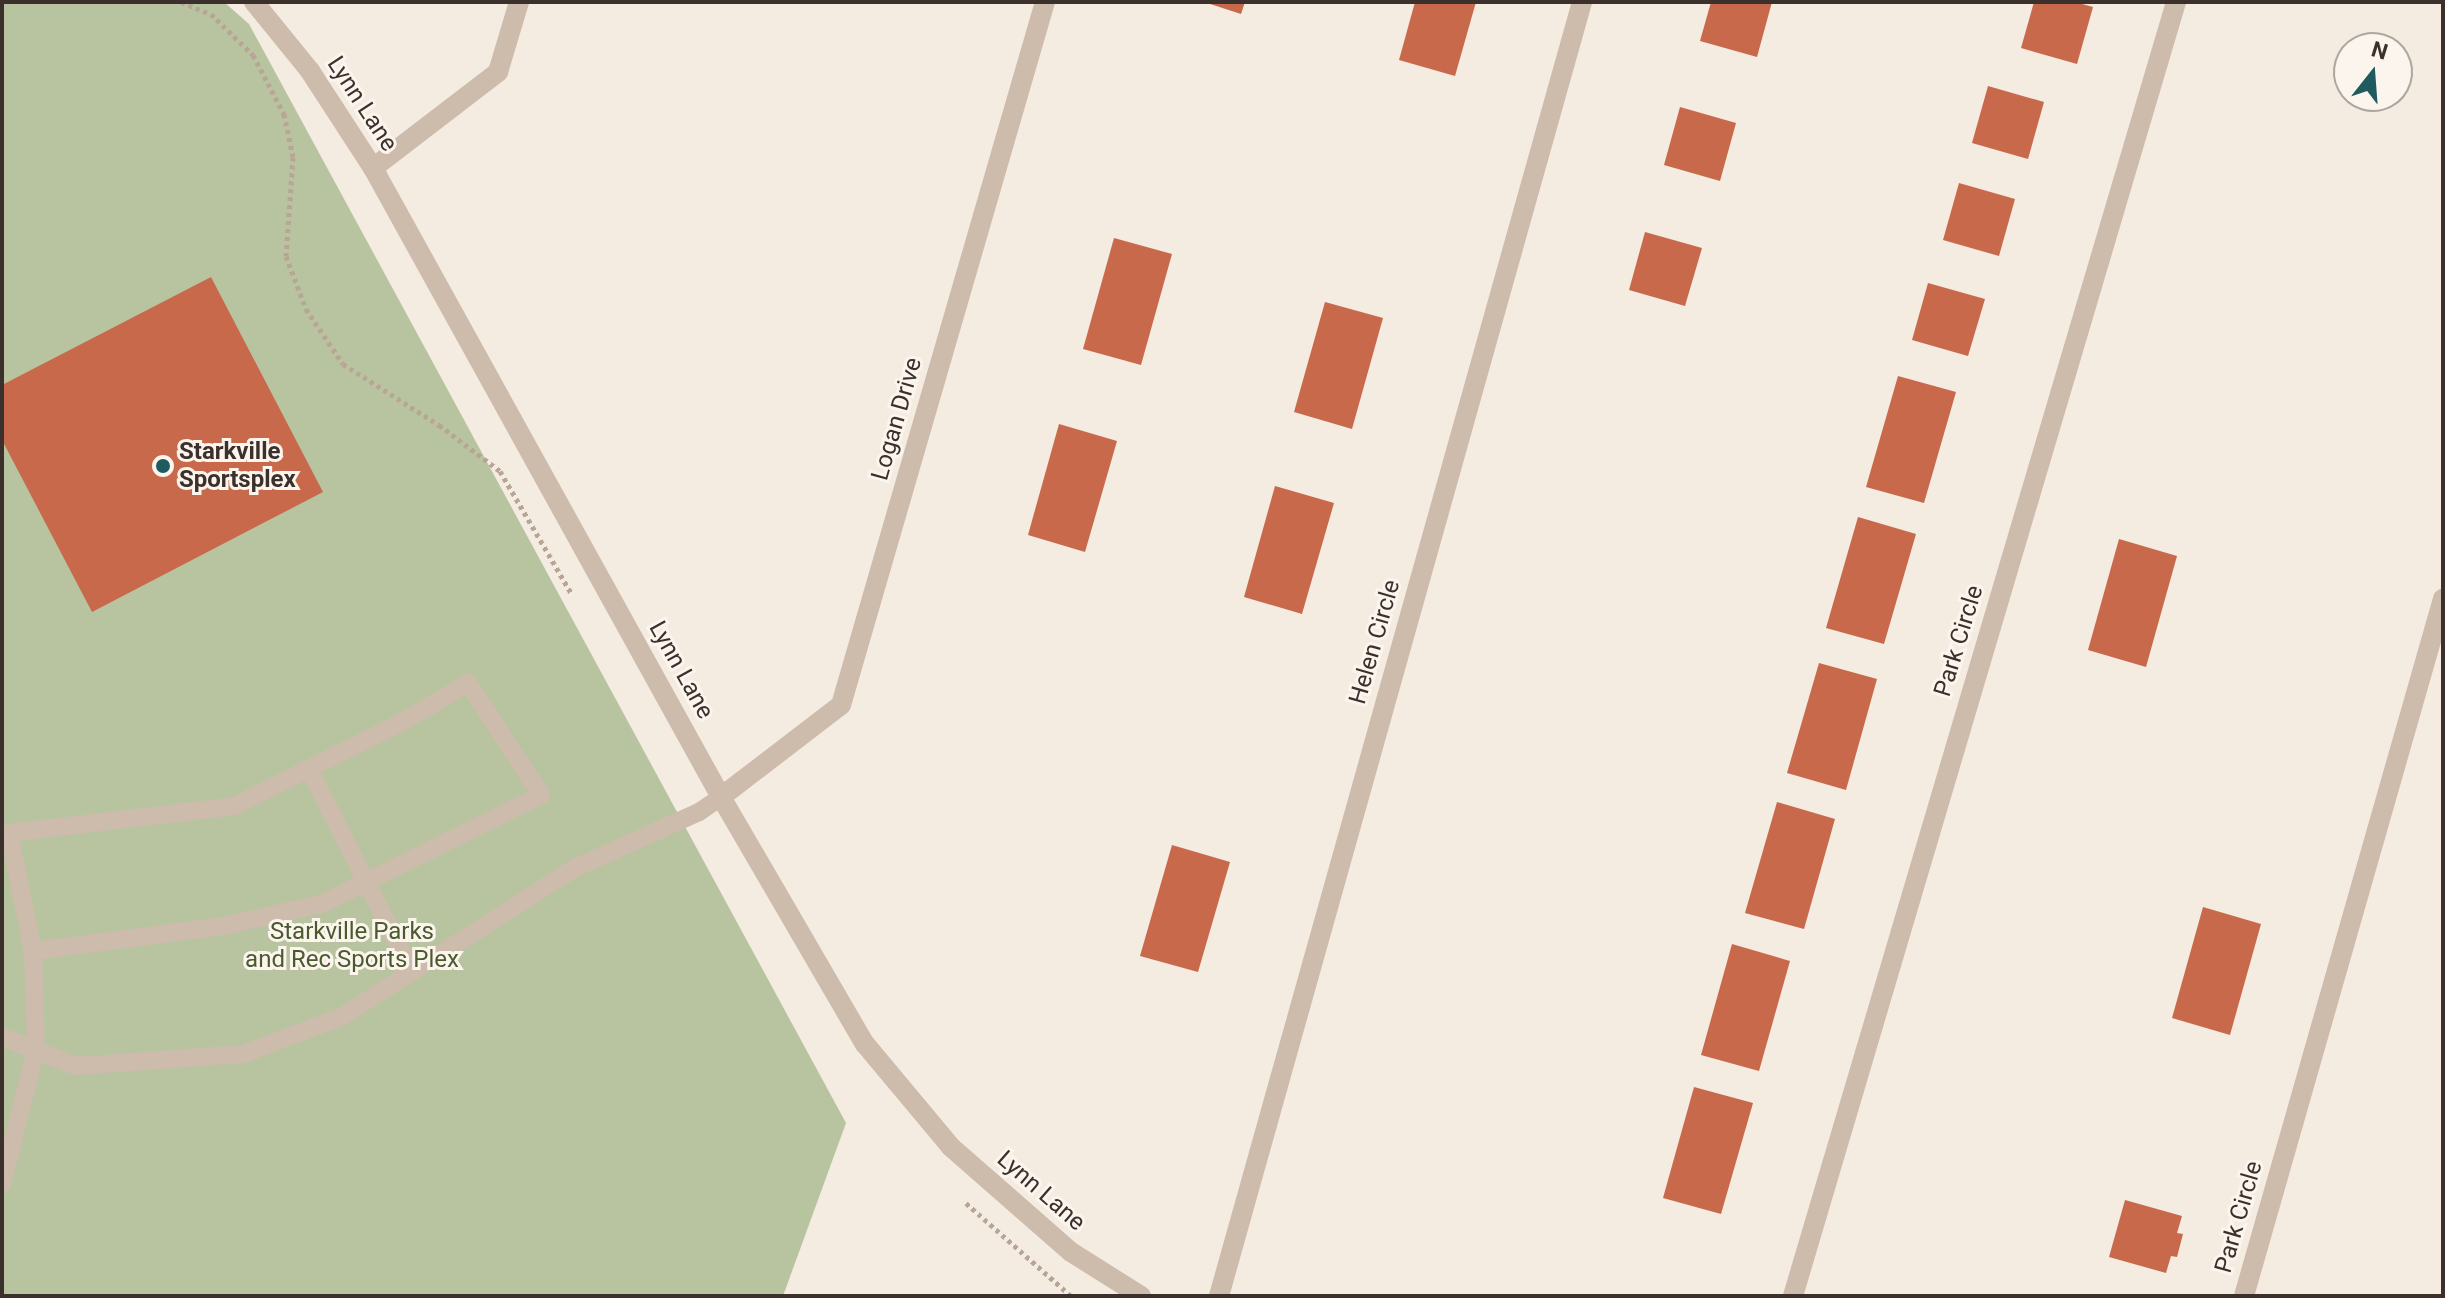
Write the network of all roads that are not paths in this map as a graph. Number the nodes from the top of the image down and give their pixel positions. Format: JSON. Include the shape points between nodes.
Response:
{"nodes":[{"id":1,"x":254,"y":2,"type":"edge"},
{"id":2,"x":519,"y":2,"type":"edge"},
{"id":3,"x":1045,"y":2,"type":"edge"},
{"id":4,"x":1582,"y":2,"type":"edge"},
{"id":5,"x":2176,"y":2,"type":"edge"},
{"id":6,"x":373,"y":168,"type":"junction"},
{"id":7,"x":2443,"y":599,"type":"edge"},
{"id":8,"x":309,"y":769,"type":"junction"},
{"id":9,"x":721,"y":797,"type":"junction"},
{"id":10,"x":365,"y":882,"type":"junction"},
{"id":11,"x":33,"y":951,"type":"junction"},
{"id":12,"x":412,"y":972,"type":"junction"},
{"id":13,"x":2,"y":1037,"type":"edge"},
{"id":14,"x":36,"y":1050,"type":"junction"},
{"id":15,"x":2,"y":1184,"type":"edge"},
{"id":16,"x":1141,"y":1296,"type":"edge"},
{"id":17,"x":1219,"y":1296,"type":"edge"},
{"id":18,"x":1793,"y":1296,"type":"edge"},
{"id":19,"x":2244,"y":1296,"type":"edge"}],
"edges":[{"from":1,"to":6,"type":"street","name":"Lynn Lane","via":[[310,71]]},
{"from":2,"to":6,"type":"street","via":[[498,72]]},
{"from":3,"to":9,"type":"street","name":"Logan Drive","via":[[841,705]]},
{"from":4,"to":17,"type":"street","name":"Helen Circle"},
{"from":5,"to":18,"type":"street","name":"Park Circle"},
{"from":6,"to":9,"type":"street","name":"Lynn Lane"},
{"from":7,"to":19,"type":"street","name":"Park Circle"},
{"from":8,"to":10,"type":"lane"},
{"from":8,"to":10,"type":"lane","via":[[468,683],[541,795]]},
{"from":8,"to":11,"type":"lane","via":[[234,806],[9,833]]},
{"from":9,"to":12,"type":"lane","via":[[575,868]]},
{"from":9,"to":16,"type":"street","name":"Lynn Lane","via":[[837,1000],[898,1085],[951,1147],[1014,1204],[1071,1252]]},
{"from":10,"to":11,"type":"lane","via":[[321,904],[223,926]]},
{"from":10,"to":12,"type":"lane"},
{"from":11,"to":14,"type":"lane"},
{"from":12,"to":14,"type":"lane","via":[[341,1017],[243,1054],[76,1066]]},
{"from":13,"to":14,"type":"lane"},
{"from":14,"to":15,"type":"lane"}]}
